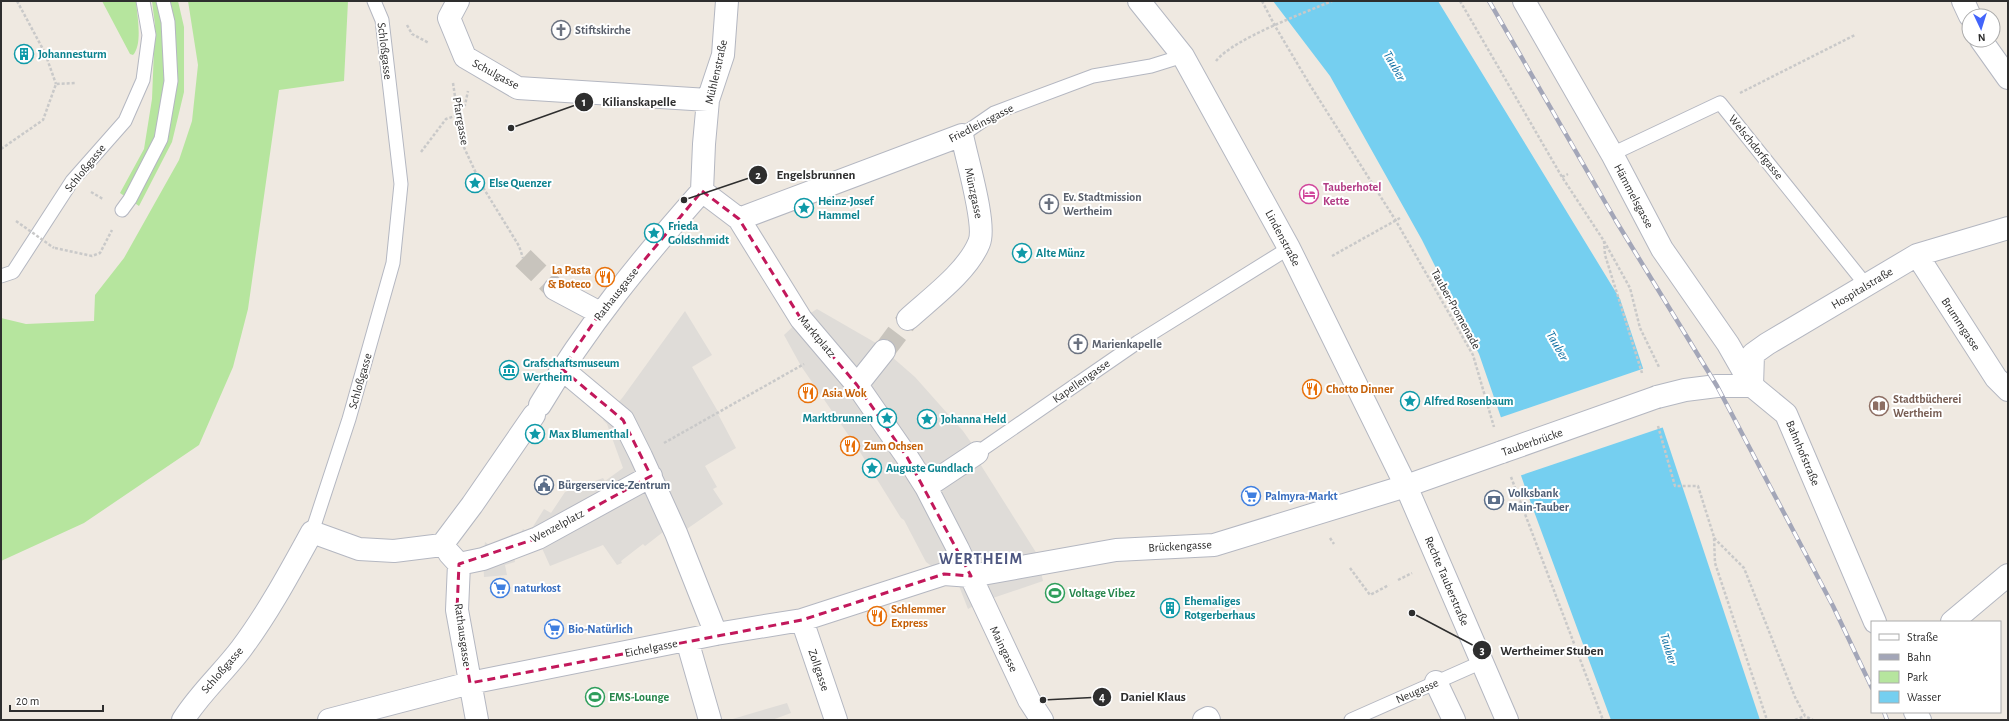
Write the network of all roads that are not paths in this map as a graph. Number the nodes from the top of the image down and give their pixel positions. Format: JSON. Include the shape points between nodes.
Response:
{"nodes":[{"id":1,"x":143,"y":1,"type":"edge"},
{"id":2,"x":163,"y":1,"type":"edge"},
{"id":3,"x":374,"y":1,"type":"edge"},
{"id":4,"x":458,"y":1,"type":"edge"},
{"id":5,"x":727,"y":1,"type":"edge"},
{"id":6,"x":1139,"y":1,"type":"edge"},
{"id":7,"x":1524,"y":1,"type":"edge"},
{"id":8,"x":1987,"y":48,"type":"edge"},
{"id":9,"x":1183,"y":56,"type":"junction"},
{"id":10,"x":2008,"y":78,"type":"edge"},
{"id":11,"x":708,"y":100,"type":"junction"},
{"id":12,"x":962,"y":135,"type":"junction"},
{"id":13,"x":1612,"y":154,"type":"junction"},
{"id":14,"x":702,"y":191,"type":"junction"},
{"id":15,"x":122,"y":210,"type":"road end"},
{"id":16,"x":739,"y":219,"type":"junction"},
{"id":17,"x":2008,"y":228,"type":"edge"},
{"id":18,"x":1289,"y":248,"type":"junction"},
{"id":19,"x":1917,"y":255,"type":"junction"},
{"id":20,"x":1,"y":276,"type":"edge"},
{"id":21,"x":1866,"y":285,"type":"junction"},
{"id":22,"x":555,"y":289,"type":"tunnel mouth"},
{"id":23,"x":600,"y":313,"type":"junction"},
{"id":24,"x":908,"y":319,"type":"tunnel mouth"},
{"id":25,"x":884,"y":351,"type":"tunnel mouth"},
{"id":26,"x":562,"y":369,"type":"junction"},
{"id":27,"x":857,"y":385,"type":"junction"},
{"id":28,"x":1752,"y":386,"type":"junction"},
{"id":29,"x":2008,"y":390,"type":"edge"},
{"id":30,"x":977,"y":453,"type":"joint"},
{"id":31,"x":651,"y":476,"type":"junction"},
{"id":32,"x":1406,"y":486,"type":"junction"},
{"id":33,"x":926,"y":487,"type":"junction"},
{"id":34,"x":312,"y":532,"type":"junction"},
{"id":35,"x":442,"y":545,"type":"junction"},
{"id":36,"x":459,"y":564,"type":"junction"},
{"id":37,"x":2008,"y":575,"type":"edge"},
{"id":38,"x":970,"y":576,"type":"junction"},
{"id":39,"x":802,"y":620,"type":"junction"},
{"id":40,"x":1875,"y":621,"type":"edge"},
{"id":41,"x":1953,"y":621,"type":"edge"},
{"id":42,"x":716,"y":634,"type":"junction"},
{"id":43,"x":687,"y":640,"type":"junction"},
{"id":44,"x":1482,"y":662,"type":"junction"},
{"id":45,"x":1436,"y":682,"type":"junction"},
{"id":46,"x":470,"y":683,"type":"junction"},
{"id":47,"x":183,"y":720,"type":"edge"},
{"id":48,"x":329,"y":720,"type":"edge"},
{"id":49,"x":477,"y":720,"type":"edge"},
{"id":50,"x":710,"y":720,"type":"edge"},
{"id":51,"x":836,"y":720,"type":"edge"},
{"id":52,"x":1042,"y":720,"type":"edge"},
{"id":53,"x":1204,"y":720,"type":"edge"},
{"id":54,"x":1209,"y":720,"type":"edge"},
{"id":55,"x":1351,"y":720,"type":"edge"},
{"id":56,"x":1454,"y":720,"type":"edge"},
{"id":57,"x":1507,"y":720,"type":"edge"}],
"edges":[{"from":1,"to":20,"type":"lane","name":"Schloßgasse","via":[[149,35],[143,80],[125,121],[72,181],[13,272]]},
{"from":2,"to":15,"type":"lane","via":[[168,22],[171,81],[161,139]]},
{"from":3,"to":34,"type":"lane","name":"Schloßgasse","via":[[382,20],[401,184],[393,263],[350,420]]},
{"from":4,"to":11,"type":"street","name":"Schulgasse","via":[[449,18],[465,57],[518,88]]},
{"from":5,"to":11,"type":"street","name":"Mühlenstraße","via":[[723,55]]},
{"from":6,"to":9,"type":"street","name":"Lindenstraße"},
{"from":7,"to":13,"type":"street","name":"Hämmelsgasse"},
{"from":8,"to":10,"type":"street"},
{"from":9,"to":12,"type":"lane","name":"Friedleinsgasse","via":[[1151,66],[1093,76],[994,113]]},
{"from":9,"to":18,"type":"street","name":"Lindenstraße"},
{"from":11,"to":14,"type":"street","name":"Mühlenstraße"},
{"from":12,"to":16,"type":"street","name":"Friedleinsgasse"},
{"from":12,"to":24,"type":"street","name":"Münzgasse","via":[[981,222],[980,242],[962,269]]},
{"from":13,"to":21,"type":"lane","name":"Welschdorfgasse","via":[[1720,103]]},
{"from":13,"to":28,"type":"street","name":"Hämmelsgasse","via":[[1662,249],[1728,344]]},
{"from":14,"to":16,"type":"street","name":"Marktplatz"},
{"from":14,"to":23,"type":"street","name":"Rathausgasse"},
{"from":16,"to":27,"type":"street","name":"Marktplatz","via":[[801,319]]},
{"from":17,"to":19,"type":"street","name":"Hospitalstraße"},
{"from":18,"to":30,"type":"lane","name":"Kapellengasse","via":[[1138,342]]},
{"from":18,"to":32,"type":"street","name":"Lindenstraße"},
{"from":19,"to":21,"type":"street","name":"Hospitalstraße"},
{"from":19,"to":29,"type":"street","name":"Brummgasse","via":[[1996,378]]},
{"from":21,"to":28,"type":"street","name":"Hospitalstraße","via":[[1753,354]]},
{"from":22,"to":23,"type":"street"},
{"from":23,"to":26,"type":"street","name":"Rathausgasse"},
{"from":25,"to":27,"type":"street"},
{"from":26,"to":31,"type":"street","via":[[623,420]]},
{"from":26,"to":35,"type":"street","name":"Rathausgasse","via":[[537,410]]},
{"from":27,"to":33,"type":"street","name":"Marktplatz"},
{"from":28,"to":32,"type":"street","name":"Tauberbrücke","bridge":true,"via":[[1717,386],[1685,390],[1499,442]]},
{"from":28,"to":40,"type":"street","name":"Bahnhofstraße","via":[[1786,414]]},
{"from":30,"to":33,"type":"street"},
{"from":31,"to":36,"type":"street","name":"Wenzelplatz","via":[[538,538],[483,559]]},
{"from":31,"to":42,"type":"street"},
{"from":32,"to":38,"type":"street","name":"Brückengasse","via":[[1214,545],[1116,550]]},
{"from":32,"to":44,"type":"street","name":"Rechte Tauberstraße"},
{"from":33,"to":38,"type":"street","name":"Marktplatz"},
{"from":34,"to":35,"type":"street","via":[[359,549],[394,551]]},
{"from":34,"to":47,"type":"street","name":"Schloßgasse","via":[[287,579],[240,649],[196,699]]},
{"from":35,"to":36,"type":"street"},
{"from":36,"to":46,"type":"street","name":"Rathausgasse","via":[[457,610]]},
{"from":37,"to":41,"type":"street"},
{"from":38,"to":39,"type":"street","name":"Eichelgasse","via":[[944,574]]},
{"from":38,"to":52,"type":"street","name":"Maingasse","via":[[1029,700]]},
{"from":39,"to":42,"type":"street","name":"Eichelgasse"},
{"from":39,"to":51,"type":"street","name":"Zollgasse"},
{"from":42,"to":43,"type":"street","name":"Eichelgasse"},
{"from":43,"to":46,"type":"street","name":"Eichelgasse"},
{"from":43,"to":50,"type":"street"},
{"from":44,"to":45,"type":"lane","name":"Neugasse"},
{"from":44,"to":57,"type":"street","name":"Rechte Tauberstraße"},
{"from":45,"to":55,"type":"lane","name":"Neugasse"},
{"from":45,"to":56,"type":"street"},
{"from":46,"to":48,"type":"street","name":"Eichelgasse"},
{"from":46,"to":49,"type":"street","name":"Rathausgasse"},
{"from":53,"to":54,"type":"street"}]}
